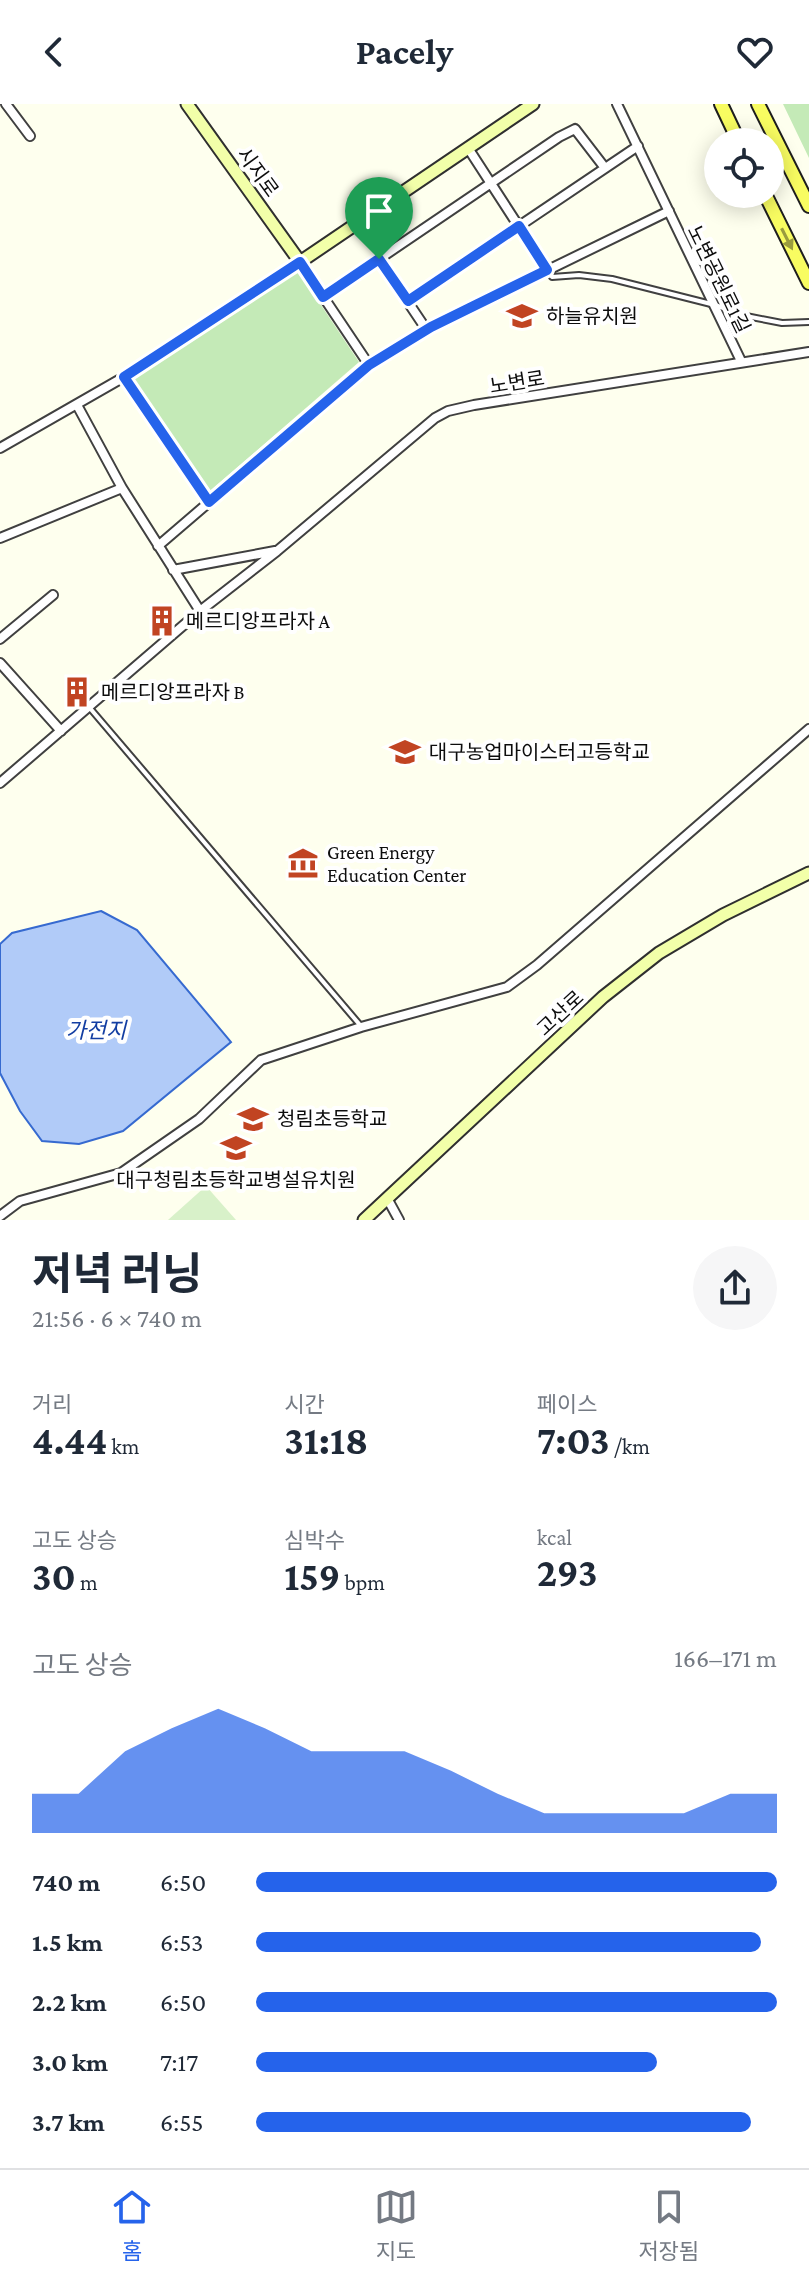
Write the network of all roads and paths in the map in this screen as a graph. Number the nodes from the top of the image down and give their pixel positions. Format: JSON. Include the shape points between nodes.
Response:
{"nodes":[{"id":1,"x":6,"y":104,"type":"edge"},
{"id":2,"x":187,"y":104,"type":"edge"},
{"id":3,"x":533,"y":104,"type":"edge"},
{"id":4,"x":617,"y":104,"type":"edge"},
{"id":5,"x":721,"y":104,"type":"edge"},
{"id":6,"x":758,"y":104,"type":"edge"},
{"id":7,"x":732,"y":128,"type":"edge"},
{"id":8,"x":30,"y":136,"type":"dead end"},
{"id":9,"x":638,"y":146,"type":"junction"},
{"id":10,"x":468,"y":148,"type":"junction"},
{"id":11,"x":605,"y":168,"type":"junction"},
{"id":12,"x":491,"y":183,"type":"junction"},
{"id":13,"x":809,"y":206,"type":"edge"},
{"id":14,"x":772,"y":208,"type":"edge"},
{"id":15,"x":669,"y":211,"type":"junction"},
{"id":16,"x":519,"y":226,"type":"junction"},
{"id":17,"x":379,"y":259,"type":"junction"},
{"id":18,"x":300,"y":262,"type":"junction"},
{"id":19,"x":547,"y":270,"type":"junction"},
{"id":20,"x":809,"y":283,"type":"edge"},
{"id":21,"x":323,"y":297,"type":"junction"},
{"id":22,"x":408,"y":301,"type":"junction"},
{"id":23,"x":715,"y":305,"type":"junction"},
{"id":24,"x":809,"y":322,"type":"edge"},
{"id":25,"x":426,"y":329,"type":"junction"},
{"id":26,"x":809,"y":352,"type":"edge"},
{"id":27,"x":741,"y":361,"type":"junction"},
{"id":28,"x":369,"y":365,"type":"junction"},
{"id":29,"x":124,"y":377,"type":"junction"},
{"id":30,"x":77,"y":405,"type":"junction"},
{"id":31,"x":0,"y":448,"type":"edge"},
{"id":32,"x":122,"y":488,"type":"junction"},
{"id":33,"x":209,"y":502,"type":"junction"},
{"id":34,"x":0,"y":538,"type":"edge"},
{"id":35,"x":158,"y":546,"type":"junction"},
{"id":36,"x":277,"y":551,"type":"junction"},
{"id":37,"x":173,"y":570,"type":"junction"},
{"id":38,"x":53,"y":595,"type":"dead end"},
{"id":39,"x":200,"y":611,"type":"junction"},
{"id":40,"x":0,"y":639,"type":"edge"},
{"id":41,"x":0,"y":663,"type":"edge"},
{"id":42,"x":89,"y":707,"type":"junction"},
{"id":43,"x":809,"y":729,"type":"edge"},
{"id":44,"x":61,"y":731,"type":"junction"},
{"id":45,"x":0,"y":783,"type":"edge"},
{"id":46,"x":809,"y":873,"type":"edge"},
{"id":47,"x":361,"y":1027,"type":"junction"},
{"id":48,"x":387,"y":1198,"type":"junction"},
{"id":49,"x":0,"y":1216,"type":"edge"},
{"id":50,"x":364,"y":1220,"type":"edge"},
{"id":51,"x":399,"y":1220,"type":"edge"}],
"edges":[{"from":1,"to":8,"type":"street"},
{"from":2,"to":18,"type":"main road","name":"시지로"},
{"from":3,"to":10,"type":"main road"},
{"from":4,"to":9,"type":"street","name":"노변공원로1길"},
{"from":5,"to":7,"type":"main road"},
{"from":6,"to":13,"type":"main road"},
{"from":9,"to":11,"type":"street"},
{"from":9,"to":15,"type":"street","name":"노변공원로1길"},
{"from":10,"to":12,"type":"street"},
{"from":10,"to":18,"type":"main road"},
{"from":11,"to":12,"type":"street","via":[[575,129]]},
{"from":11,"to":16,"type":"street"},
{"from":12,"to":16,"type":"street"},
{"from":12,"to":17,"type":"street"},
{"from":14,"to":20,"type":"main road","one_way":true},
{"from":15,"to":19,"type":"street","name":"노변공원로1길"},
{"from":15,"to":23,"type":"street","name":"노변공원로1길"},
{"from":16,"to":19,"type":"street"},
{"from":16,"to":22,"type":"street"},
{"from":17,"to":21,"type":"street"},
{"from":17,"to":22,"type":"street"},
{"from":18,"to":21,"type":"street"},
{"from":18,"to":29,"type":"street"},
{"from":19,"to":23,"type":"lane","via":[[552,277],[612,279]]},
{"from":19,"to":25,"type":"street","name":"노변공원로1길"},
{"from":21,"to":28,"type":"street"},
{"from":22,"to":25,"type":"street"},
{"from":23,"to":24,"type":"lane","via":[[770,321]]},
{"from":23,"to":27,"type":"street","name":"노변공원로1길"},
{"from":25,"to":28,"type":"street","name":"노변공원로1길"},
{"from":26,"to":27,"type":"street","name":"노변로"},
{"from":27,"to":36,"type":"street","name":"노변로","via":[[448,411]]},
{"from":28,"to":33,"type":"street","name":"노변공원로1길"},
{"from":29,"to":30,"type":"street"},
{"from":29,"to":33,"type":"street"},
{"from":30,"to":31,"type":"street"},
{"from":30,"to":32,"type":"street"},
{"from":32,"to":34,"type":"street"},
{"from":32,"to":35,"type":"street"},
{"from":33,"to":35,"type":"street","name":"노변공원로1길"},
{"from":35,"to":37,"type":"street"},
{"from":36,"to":37,"type":"street","name":"노변로"},
{"from":36,"to":39,"type":"street","name":"노변로"},
{"from":37,"to":39,"type":"street"},
{"from":38,"to":40,"type":"street"},
{"from":39,"to":42,"type":"street","name":"노변로"},
{"from":41,"to":44,"type":"street"},
{"from":42,"to":44,"type":"street","name":"노변로"},
{"from":42,"to":47,"type":"lane"},
{"from":43,"to":47,"type":"street","via":[[507,987]]},
{"from":44,"to":45,"type":"street","name":"노변로"},
{"from":46,"to":48,"type":"main road","name":"고산로","via":[[659,953],[603,997]]},
{"from":47,"to":49,"type":"street","via":[[261,1060],[199,1119],[121,1173],[20,1201]]},
{"from":48,"to":50,"type":"main road","name":"고산로"},
{"from":48,"to":51,"type":"street"}]}
